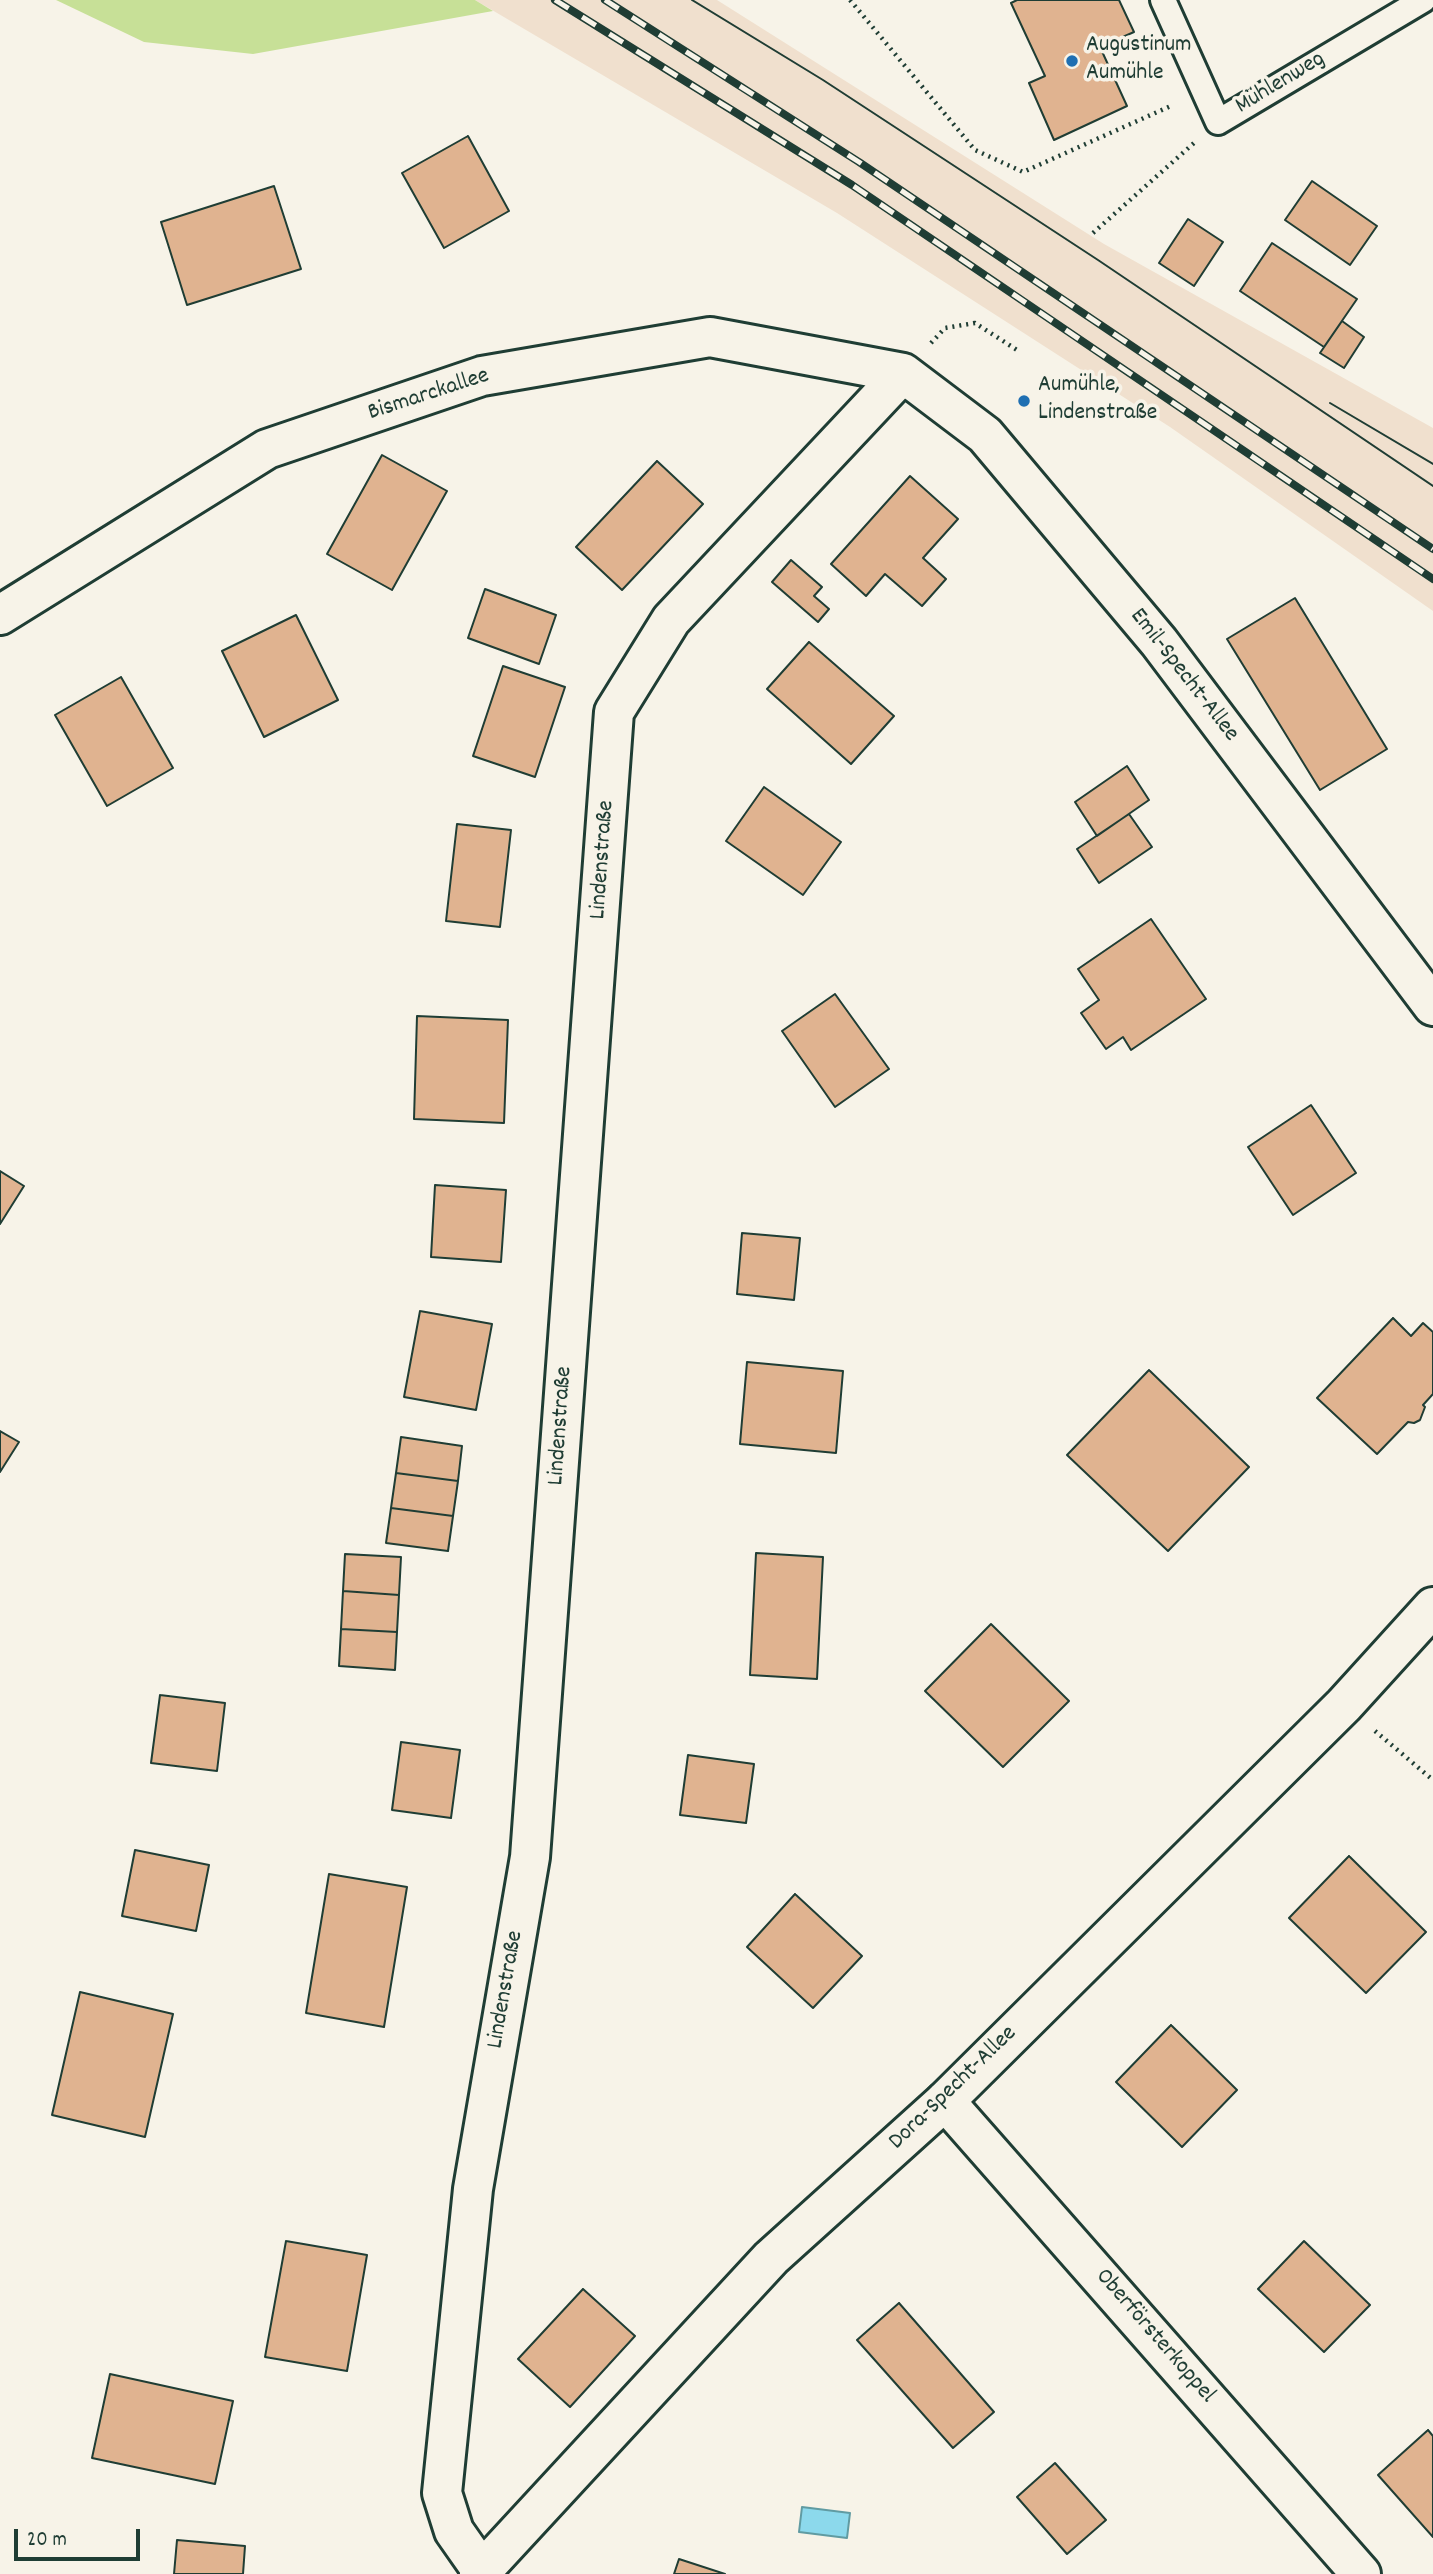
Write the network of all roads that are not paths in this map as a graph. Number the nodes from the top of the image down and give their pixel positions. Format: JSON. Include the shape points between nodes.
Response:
{"nodes":[{"id":1,"x":1163,"y":0,"type":"edge"},
{"id":2,"x":1423,"y":0,"type":"edge"},
{"id":3,"x":903,"y":373,"type":"junction"},
{"id":4,"x":0,"y":615,"type":"edge"},
{"id":5,"x":1433,"y":1006,"type":"edge"},
{"id":6,"x":1433,"y":1607,"type":"edge"},
{"id":7,"x":946,"y":2101,"type":"junction"},
{"id":8,"x":480,"y":2572,"type":"edge"},
{"id":9,"x":1361,"y":2574,"type":"edge"}],
"edges":[{"from":1,"to":2,"type":"lane","name":"Mühlenweg","via":[[1218,122]]},
{"from":3,"to":4,"type":"street","name":"Bismarckallee","via":[[710,337],[482,376],[267,449]]},
{"from":3,"to":5,"type":"street","name":"Emil-Specht-Allee","via":[[985,435],[1159,642]]},
{"from":3,"to":8,"type":"street","name":"Lindenstraße","via":[[671,620],[614,712],[530,1857],[472,2189],[442,2493],[454,2531]]},
{"from":6,"to":7,"type":"street","name":"Dora-Specht-Allee","via":[[1344,1704]]},
{"from":7,"to":8,"type":"street","name":"Dora-Specht-Allee","via":[[771,2258]]},
{"from":7,"to":9,"type":"street","name":"Oberförsterkoppel"}]}
